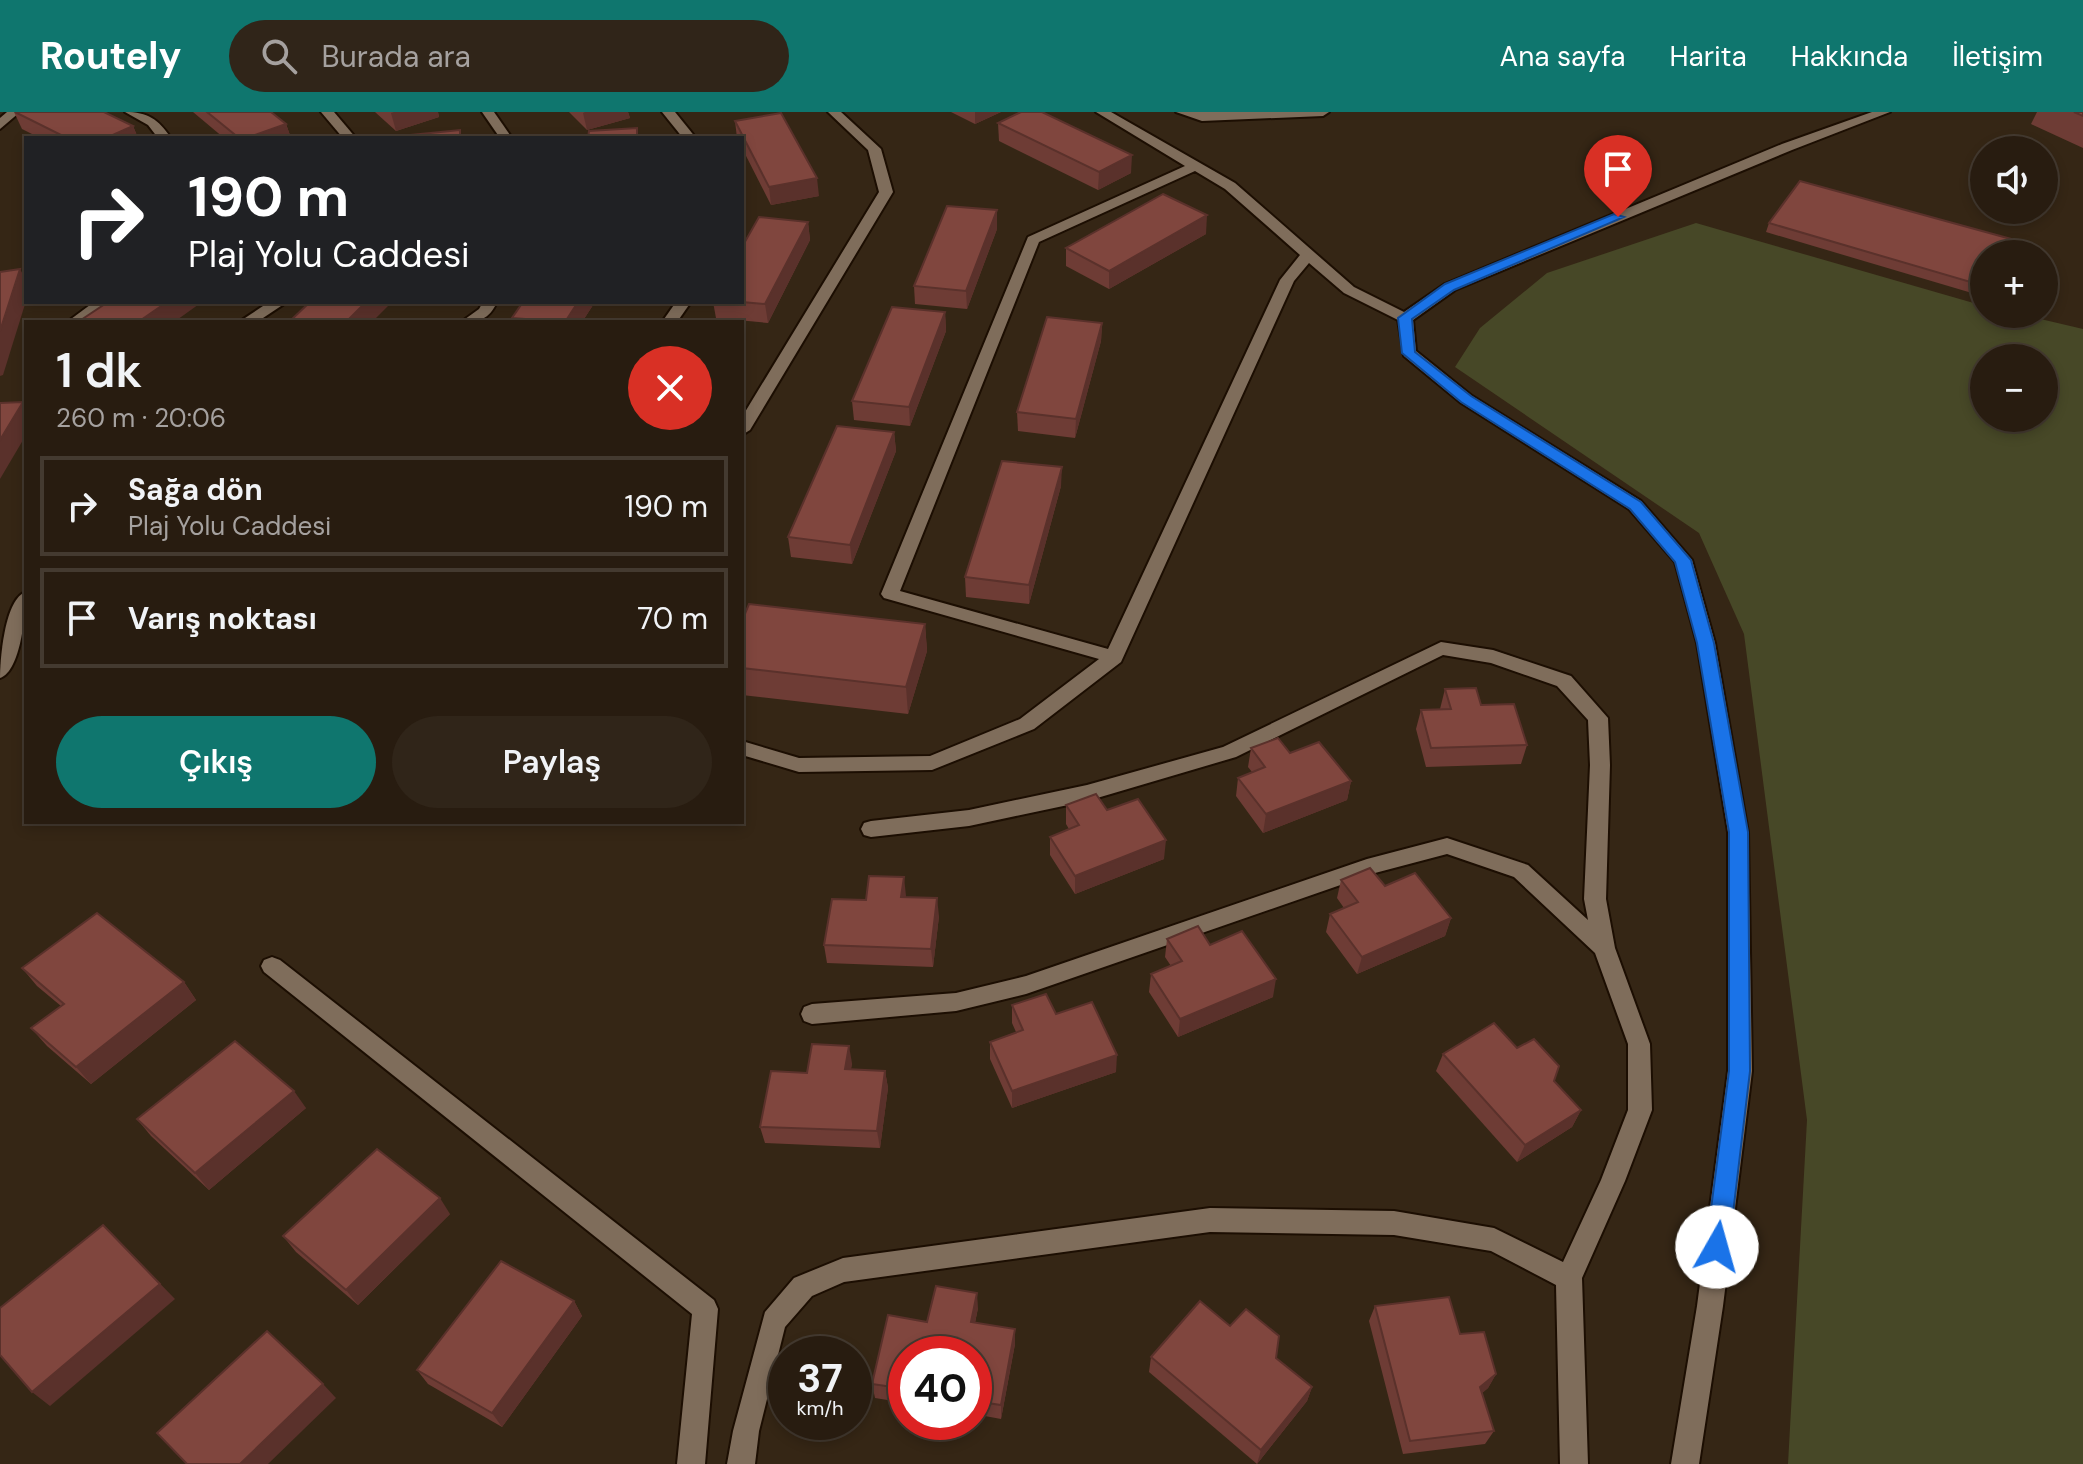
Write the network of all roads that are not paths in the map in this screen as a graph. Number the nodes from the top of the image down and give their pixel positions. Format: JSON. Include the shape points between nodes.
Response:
{"nodes":[{"id":1,"x":14,"y":112,"type":"edge"},
{"id":2,"x":131,"y":112,"type":"edge"},
{"id":3,"x":327,"y":112,"type":"edge"},
{"id":4,"x":488,"y":112,"type":"edge"},
{"id":5,"x":668,"y":112,"type":"edge"},
{"id":6,"x":834,"y":112,"type":"edge"},
{"id":7,"x":1102,"y":112,"type":"edge"},
{"id":8,"x":1182,"y":112,"type":"edge"},
{"id":9,"x":1323,"y":112,"type":"edge"},
{"id":10,"x":1884,"y":112,"type":"edge"},
{"id":11,"x":0,"y":125,"type":"edge"},
{"id":12,"x":164,"y":136,"type":"edge"},
{"id":13,"x":348,"y":136,"type":"edge"},
{"id":14,"x":505,"y":136,"type":"edge"},
{"id":15,"x":688,"y":136,"type":"edge"},
{"id":16,"x":1195,"y":166,"type":"junction"},
{"id":17,"x":1307,"y":256,"type":"junction"},
{"id":18,"x":101,"y":304,"type":"edge"},
{"id":19,"x":277,"y":304,"type":"edge"},
{"id":20,"x":489,"y":304,"type":"edge"},
{"id":21,"x":1405,"y":318,"type":"junction"},
{"id":22,"x":77,"y":320,"type":"edge"},
{"id":23,"x":249,"y":320,"type":"edge"},
{"id":24,"x":471,"y":320,"type":"edge"},
{"id":25,"x":744,"y":427,"type":"edge"},
{"id":26,"x":24,"y":604,"type":"edge"},
{"id":27,"x":1114,"y":657,"type":"junction"},
{"id":28,"x":0,"y":671,"type":"edge"},
{"id":29,"x":744,"y":749,"type":"edge"},
{"id":30,"x":871,"y":829,"type":"dead end"},
{"id":31,"x":1604,"y":948,"type":"junction"},
{"id":32,"x":272,"y":966,"type":"dead end"},
{"id":33,"x":812,"y":1014,"type":"dead end"},
{"id":34,"x":1569,"y":1278,"type":"junction"},
{"id":35,"x":691,"y":1464,"type":"edge"},
{"id":36,"x":741,"y":1464,"type":"edge"},
{"id":37,"x":1574,"y":1464,"type":"edge"},
{"id":38,"x":1685,"y":1464,"type":"edge"}],
"edges":[{"from":1,"to":11,"type":"street"},
{"from":2,"to":12,"type":"street","via":[[153,122]]},
{"from":3,"to":13,"type":"street"},
{"from":4,"to":14,"type":"street"},
{"from":5,"to":15,"type":"street"},
{"from":6,"to":25,"type":"street","via":[[874,149],[886,192]]},
{"from":7,"to":16,"type":"street"},
{"from":8,"to":9,"type":"street","via":[[1202,117]]},
{"from":10,"to":21,"type":"street","via":[[1450,287]]},
{"from":16,"to":17,"type":"street","via":[[1230,186]]},
{"from":16,"to":27,"type":"street","via":[[1033,240],[890,594]]},
{"from":17,"to":21,"type":"street","via":[[1349,290]]},
{"from":17,"to":27,"type":"street","via":[[1287,280]]},
{"from":18,"to":22,"type":"street"},
{"from":19,"to":23,"type":"street"},
{"from":20,"to":24,"type":"street"},
{"from":21,"to":38,"type":"street","via":[[1409,353],[1466,399],[1635,505],[1683,560],[1706,643],[1738,832],[1740,1071]]},
{"from":26,"to":28,"type":"street"},
{"from":27,"to":29,"type":"street","via":[[1027,724],[932,763],[799,765]]},
{"from":30,"to":31,"type":"street","via":[[969,818],[1087,793],[1229,752],[1441,648],[1493,657],[1564,681],[1598,718],[1595,899]]},
{"from":31,"to":33,"type":"street","via":[[1521,871],[1447,846],[1374,865],[1026,985],[956,1002]]},
{"from":31,"to":34,"type":"street","via":[[1639,1044],[1640,1110]]},
{"from":32,"to":35,"type":"street","via":[[705,1309]]},
{"from":34,"to":36,"type":"street","via":[[1494,1240],[1394,1223],[1210,1220],[843,1270],[803,1287],[774,1321]]},
{"from":34,"to":37,"type":"street"}]}
